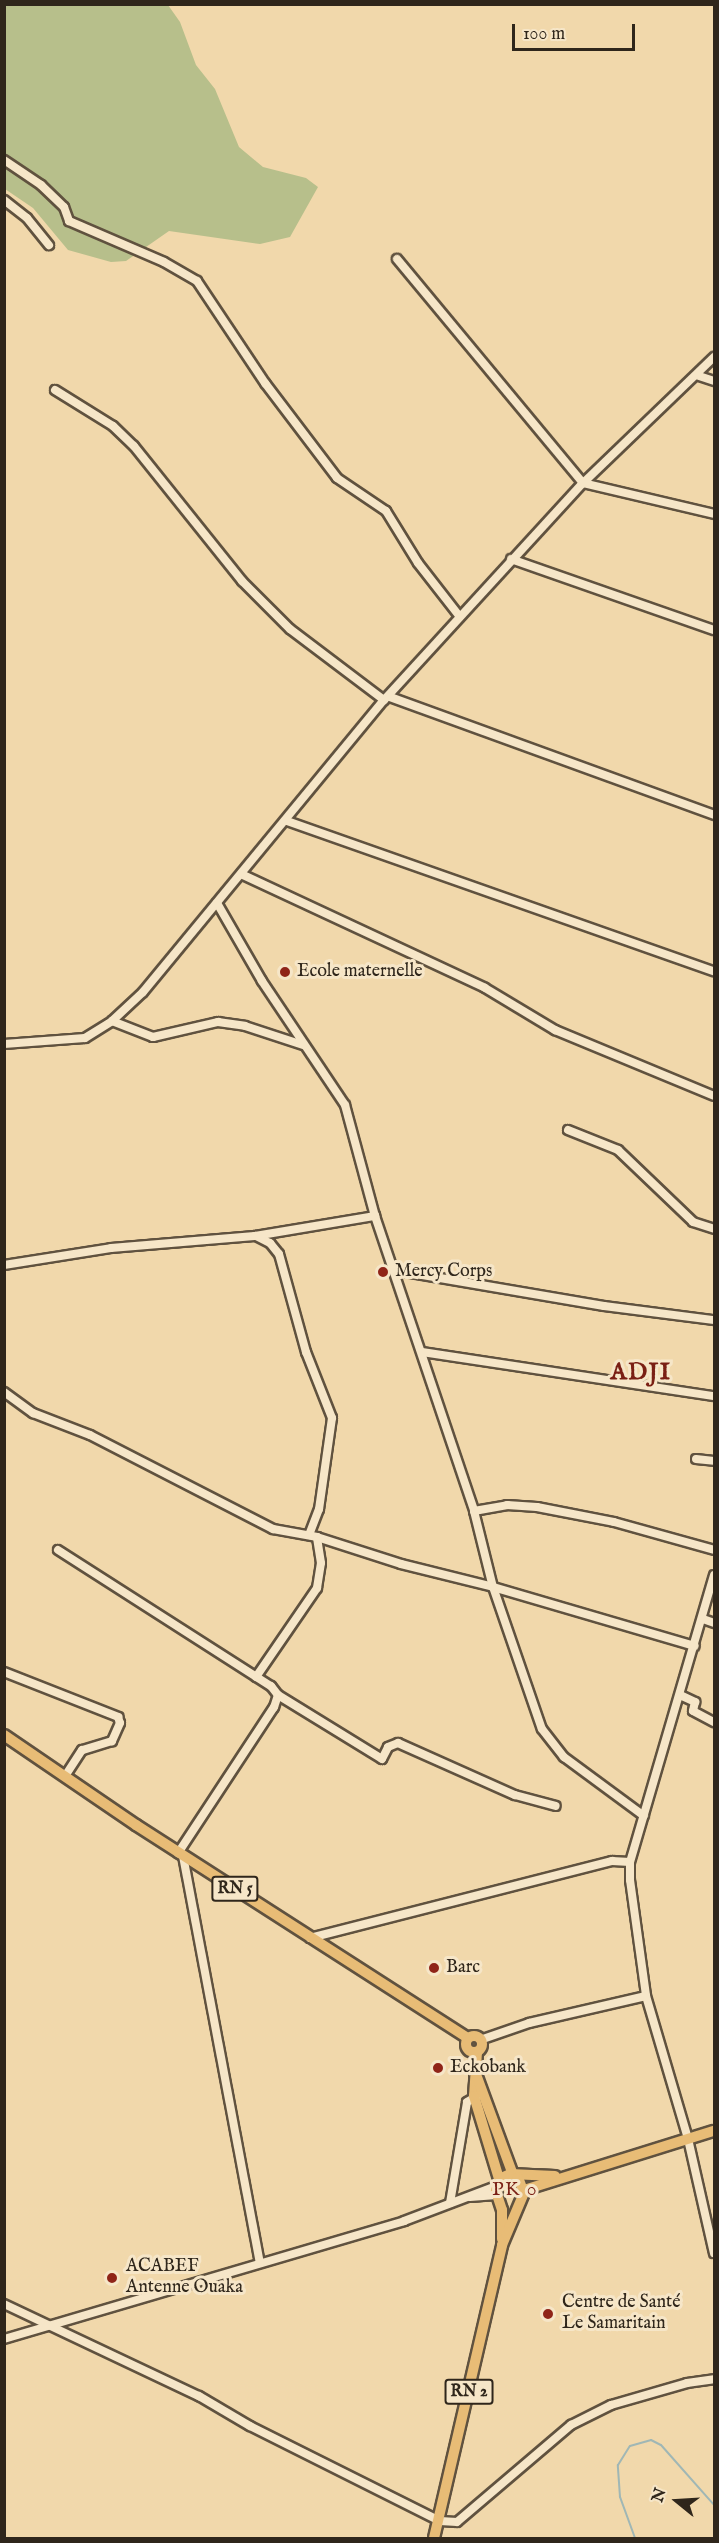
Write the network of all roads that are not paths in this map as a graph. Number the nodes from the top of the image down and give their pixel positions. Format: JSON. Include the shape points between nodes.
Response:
{"nodes":[{"id":1,"x":4,"y":160,"type":"edge"},
{"id":2,"x":4,"y":200,"type":"edge"},
{"id":3,"x":49,"y":245,"type":"dead end"},
{"id":4,"x":397,"y":259,"type":"dead end"},
{"id":5,"x":714,"y":357,"type":"edge"},
{"id":6,"x":699,"y":376,"type":"junction"},
{"id":7,"x":714,"y":381,"type":"edge"},
{"id":8,"x":55,"y":390,"type":"dead end"},
{"id":9,"x":583,"y":483,"type":"junction"},
{"id":10,"x":714,"y":514,"type":"edge"},
{"id":11,"x":511,"y":559,"type":"junction"},
{"id":12,"x":459,"y":617,"type":"junction"},
{"id":13,"x":714,"y":630,"type":"edge"},
{"id":14,"x":387,"y":699,"type":"junction"},
{"id":15,"x":714,"y":815,"type":"edge"},
{"id":16,"x":287,"y":821,"type":"junction"},
{"id":17,"x":241,"y":874,"type":"junction"},
{"id":18,"x":217,"y":903,"type":"junction"},
{"id":19,"x":714,"y":971,"type":"edge"},
{"id":20,"x":112,"y":1021,"type":"junction"},
{"id":21,"x":4,"y":1044,"type":"edge"},
{"id":22,"x":303,"y":1045,"type":"junction"},
{"id":23,"x":714,"y":1096,"type":"edge"},
{"id":24,"x":568,"y":1130,"type":"dead end"},
{"id":25,"x":375,"y":1216,"type":"junction"},
{"id":26,"x":714,"y":1229,"type":"edge"},
{"id":27,"x":255,"y":1236,"type":"junction"},
{"id":28,"x":4,"y":1265,"type":"edge"},
{"id":29,"x":393,"y":1270,"type":"junction"},
{"id":30,"x":714,"y":1320,"type":"edge"},
{"id":31,"x":422,"y":1352,"type":"junction"},
{"id":32,"x":4,"y":1392,"type":"edge"},
{"id":33,"x":714,"y":1396,"type":"edge"},
{"id":34,"x":696,"y":1459,"type":"dead end"},
{"id":35,"x":714,"y":1461,"type":"edge"},
{"id":36,"x":474,"y":1511,"type":"junction"},
{"id":37,"x":313,"y":1536,"type":"junction"},
{"id":38,"x":58,"y":1550,"type":"dead end"},
{"id":39,"x":714,"y":1550,"type":"edge"},
{"id":40,"x":714,"y":1575,"type":"edge"},
{"id":41,"x":493,"y":1587,"type":"junction"},
{"id":42,"x":703,"y":1619,"type":"junction"},
{"id":43,"x":714,"y":1623,"type":"edge"},
{"id":44,"x":694,"y":1646,"type":"junction"},
{"id":45,"x":4,"y":1672,"type":"edge"},
{"id":46,"x":256,"y":1677,"type":"junction"},
{"id":47,"x":278,"y":1695,"type":"junction"},
{"id":48,"x":680,"y":1695,"type":"junction"},
{"id":49,"x":714,"y":1722,"type":"edge"},
{"id":50,"x":4,"y":1736,"type":"edge"},
{"id":51,"x":66,"y":1775,"type":"junction"},
{"id":52,"x":556,"y":1806,"type":"dead end"},
{"id":53,"x":644,"y":1816,"type":"junction"},
{"id":54,"x":181,"y":1854,"type":"junction"},
{"id":55,"x":630,"y":1862,"type":"junction"},
{"id":56,"x":309,"y":1938,"type":"junction"},
{"id":57,"x":646,"y":1996,"type":"junction"},
{"id":58,"x":468,"y":2038,"type":"junction"},
{"id":59,"x":480,"y":2040,"type":"junction"},
{"id":60,"x":477,"y":2052,"type":"junction"},
{"id":61,"x":479,"y":2095,"type":"junction"},
{"id":62,"x":487,"y":2121,"type":"junction"},
{"id":63,"x":714,"y":2131,"type":"edge"},
{"id":64,"x":688,"y":2139,"type":"junction"},
{"id":65,"x":516,"y":2176,"type":"junction"},
{"id":66,"x":561,"y":2176,"type":"junction"},
{"id":67,"x":498,"y":2190,"type":"junction"},
{"id":68,"x":523,"y":2194,"type":"junction"},
{"id":69,"x":450,"y":2203,"type":"junction"},
{"id":70,"x":502,"y":2245,"type":"junction"},
{"id":71,"x":714,"y":2253,"type":"edge"},
{"id":72,"x":260,"y":2263,"type":"junction"},
{"id":73,"x":4,"y":2304,"type":"edge"},
{"id":74,"x":44,"y":2326,"type":"junction"},
{"id":75,"x":4,"y":2339,"type":"edge"},
{"id":76,"x":714,"y":2379,"type":"edge"},
{"id":77,"x":440,"y":2521,"type":"junction"},
{"id":78,"x":434,"y":2538,"type":"edge"}],
"edges":[{"from":1,"to":12,"type":"street","via":[[41,185],[64,207],[69,221],[164,262],[197,281],[265,383],[338,478],[386,511],[418,563]]},
{"from":2,"to":3,"type":"street","via":[[27,218]]},
{"from":4,"to":9,"type":"street"},
{"from":5,"to":6,"type":"street"},
{"from":6,"to":7,"type":"street"},
{"from":6,"to":9,"type":"street"},
{"from":8,"to":14,"type":"street","via":[[120,433],[242,581],[290,628]]},
{"from":9,"to":10,"type":"street"},
{"from":9,"to":11,"type":"street"},
{"from":11,"to":12,"type":"street"},
{"from":11,"to":13,"type":"street"},
{"from":12,"to":14,"type":"street"},
{"from":14,"to":15,"type":"street"},
{"from":14,"to":16,"type":"street"},
{"from":16,"to":17,"type":"street"},
{"from":16,"to":19,"type":"street"},
{"from":17,"to":18,"type":"street"},
{"from":17,"to":23,"type":"street","via":[[484,988],[555,1030]]},
{"from":18,"to":20,"type":"street","via":[[143,992]]},
{"from":18,"to":22,"type":"street"},
{"from":20,"to":21,"type":"street","via":[[85,1038]]},
{"from":20,"to":22,"type":"street","via":[[153,1037],[218,1022],[245,1026]]},
{"from":22,"to":25,"type":"street","via":[[345,1105]]},
{"from":24,"to":26,"type":"street","via":[[618,1150],[693,1222]]},
{"from":25,"to":27,"type":"street"},
{"from":25,"to":29,"type":"street"},
{"from":27,"to":28,"type":"street","via":[[111,1248]]},
{"from":27,"to":37,"type":"street","via":[[270,1243],[279,1254],[306,1352],[333,1418]]},
{"from":29,"to":30,"type":"street","via":[[604,1306]]},
{"from":29,"to":31,"type":"street"},
{"from":31,"to":33,"type":"street"},
{"from":31,"to":36,"type":"street"},
{"from":32,"to":37,"type":"street","via":[[33,1413],[90,1435],[254,1521]]},
{"from":34,"to":35,"type":"street"},
{"from":36,"to":39,"type":"street","via":[[507,1504],[537,1507],[614,1522]]},
{"from":36,"to":41,"type":"street"},
{"from":37,"to":41,"type":"street","via":[[400,1564]]},
{"from":37,"to":46,"type":"street","via":[[321,1563],[317,1588]]},
{"from":38,"to":46,"type":"street"},
{"from":40,"to":42,"type":"street"},
{"from":41,"to":44,"type":"street"},
{"from":41,"to":53,"type":"street","via":[[535,1714],[550,1744]]},
{"from":42,"to":43,"type":"street"},
{"from":42,"to":44,"type":"street"},
{"from":44,"to":48,"type":"street"},
{"from":45,"to":51,"type":"street","via":[[117,1717],[120,1723],[112,1741],[82,1750]]},
{"from":46,"to":47,"type":"street"},
{"from":47,"to":52,"type":"street","via":[[382,1759],[388,1747],[398,1743],[515,1795]]},
{"from":47,"to":54,"type":"street"},
{"from":48,"to":49,"type":"street","via":[[695,1702],[693,1711]]},
{"from":48,"to":53,"type":"street"},
{"from":50,"to":51,"type":"main road","number":"RN 5"},
{"from":51,"to":54,"type":"main road","number":"RN 5"},
{"from":53,"to":55,"type":"street"},
{"from":54,"to":56,"type":"main road","number":"RN 5"},
{"from":54,"to":72,"type":"street"},
{"from":55,"to":56,"type":"street","via":[[612,1861]]},
{"from":55,"to":57,"type":"street"},
{"from":56,"to":58,"type":"main road","number":"RN 5"},
{"from":57,"to":59,"type":"street","via":[[529,2023]]},
{"from":57,"to":64,"type":"street"},
{"from":58,"to":59,"type":"main road","number":"RN 5"},
{"from":58,"to":60,"type":"main road","number":"RN 5","via":[[467,2049]]},
{"from":59,"to":60,"type":"main road","via":[[482,2046]]},
{"from":60,"to":61,"type":"main road"},
{"from":61,"to":62,"type":"main road"},
{"from":61,"to":69,"type":"street","via":[[467,2102]]},
{"from":62,"to":65,"type":"main road"},
{"from":62,"to":67,"type":"main road"},
{"from":63,"to":64,"type":"main road"},
{"from":64,"to":66,"type":"main road"},
{"from":64,"to":71,"type":"street"},
{"from":65,"to":66,"type":"main road"},
{"from":65,"to":67,"type":"main road"},
{"from":65,"to":68,"type":"main road"},
{"from":66,"to":68,"type":"main road"},
{"from":67,"to":68,"type":"main road","via":[[508,2203]]},
{"from":67,"to":69,"type":"street"},
{"from":67,"to":70,"type":"main road","number":"RN 2"},
{"from":68,"to":70,"type":"main road","number":"RN 2"},
{"from":69,"to":72,"type":"street","via":[[404,2222]]},
{"from":70,"to":77,"type":"main road","number":"RN 2"},
{"from":72,"to":74,"type":"street"},
{"from":73,"to":74,"type":"street"},
{"from":74,"to":75,"type":"street"},
{"from":74,"to":77,"type":"street","via":[[199,2396],[264,2434]]},
{"from":76,"to":77,"type":"street","via":[[611,2405],[572,2425],[457,2522]]},
{"from":77,"to":78,"type":"main road","number":"RN 2"}]}
